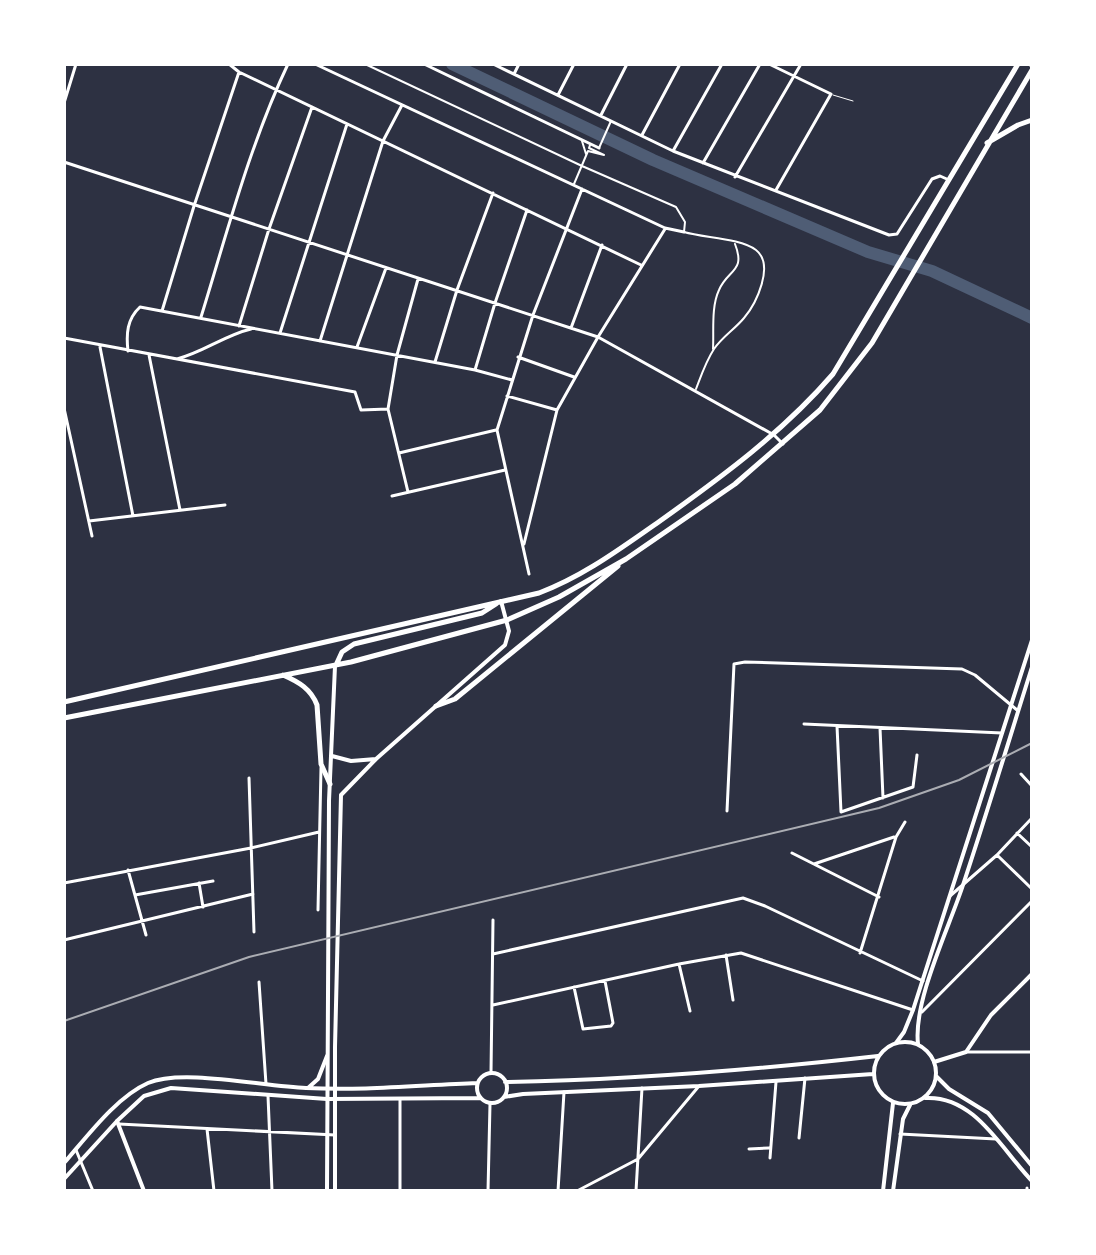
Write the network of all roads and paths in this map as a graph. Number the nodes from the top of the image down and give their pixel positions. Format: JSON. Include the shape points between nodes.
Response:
{"nodes":[{"id":1,"x":76,"y":64,"type":"edge"},
{"id":2,"x":229,"y":64,"type":"edge"},
{"id":3,"x":288,"y":64,"type":"edge"},
{"id":4,"x":315,"y":64,"type":"edge"},
{"id":5,"x":365,"y":64,"type":"edge"},
{"id":6,"x":424,"y":64,"type":"edge"},
{"id":7,"x":493,"y":64,"type":"edge"},
{"id":8,"x":519,"y":64,"type":"edge"},
{"id":9,"x":574,"y":64,"type":"edge"},
{"id":10,"x":627,"y":64,"type":"edge"},
{"id":11,"x":680,"y":64,"type":"edge"},
{"id":12,"x":722,"y":64,"type":"edge"},
{"id":13,"x":760,"y":64,"type":"edge"},
{"id":14,"x":769,"y":64,"type":"edge"},
{"id":15,"x":801,"y":64,"type":"edge"},
{"id":16,"x":1018,"y":64,"type":"edge"},
{"id":17,"x":1031,"y":67,"type":"edge"},
{"id":18,"x":239,"y":72,"type":"junction"},
{"id":19,"x":514,"y":74,"type":"junction"},
{"id":20,"x":794,"y":76,"type":"junction"},
{"id":21,"x":276,"y":90,"type":"junction"},
{"id":22,"x":831,"y":94,"type":"junction"},
{"id":23,"x":558,"y":95,"type":"junction"},
{"id":24,"x":853,"y":101,"type":"dead end"},
{"id":25,"x":64,"y":103,"type":"edge"},
{"id":26,"x":402,"y":105,"type":"junction"},
{"id":27,"x":312,"y":107,"type":"junction"},
{"id":28,"x":601,"y":115,"type":"junction"},
{"id":29,"x":611,"y":120,"type":"junction"},
{"id":30,"x":1032,"y":120,"type":"edge"},
{"id":31,"x":347,"y":124,"type":"junction"},
{"id":32,"x":642,"y":135,"type":"junction"},
{"id":33,"x":581,"y":139,"type":"junction"},
{"id":34,"x":383,"y":141,"type":"junction"},
{"id":35,"x":591,"y":144,"type":"junction"},
{"id":36,"x":987,"y":144,"type":"junction"},
{"id":37,"x":599,"y":148,"type":"joint"},
{"id":38,"x":673,"y":151,"type":"junction"},
{"id":39,"x":587,"y":153,"type":"junction"},
{"id":40,"x":64,"y":162,"type":"edge"},
{"id":41,"x":703,"y":163,"type":"junction"},
{"id":42,"x":582,"y":166,"type":"junction"},
{"id":43,"x":735,"y":177,"type":"junction"},
{"id":44,"x":949,"y":180,"type":"junction"},
{"id":45,"x":573,"y":185,"type":"junction"},
{"id":46,"x":582,"y":189,"type":"junction"},
{"id":47,"x":775,"y":192,"type":"junction"},
{"id":48,"x":493,"y":193,"type":"junction"},
{"id":49,"x":194,"y":206,"type":"junction"},
{"id":50,"x":527,"y":210,"type":"junction"},
{"id":51,"x":231,"y":217,"type":"junction"},
{"id":52,"x":565,"y":228,"type":"junction"},
{"id":53,"x":665,"y":228,"type":"junction"},
{"id":54,"x":269,"y":229,"type":"junction"},
{"id":55,"x":684,"y":232,"type":"junction"},
{"id":56,"x":307,"y":242,"type":"junction"},
{"id":57,"x":734,"y":243,"type":"junction"},
{"id":58,"x":602,"y":245,"type":"junction"},
{"id":59,"x":347,"y":254,"type":"junction"},
{"id":60,"x":641,"y":265,"type":"junction"},
{"id":61,"x":386,"y":268,"type":"junction"},
{"id":62,"x":418,"y":279,"type":"junction"},
{"id":63,"x":457,"y":290,"type":"junction"},
{"id":64,"x":495,"y":303,"type":"junction"},
{"id":65,"x":162,"y":311,"type":"junction"},
{"id":66,"x":533,"y":315,"type":"junction"},
{"id":67,"x":201,"y":319,"type":"junction"},
{"id":68,"x":239,"y":326,"type":"junction"},
{"id":69,"x":255,"y":328,"type":"junction"},
{"id":70,"x":571,"y":328,"type":"junction"},
{"id":71,"x":280,"y":333,"type":"junction"},
{"id":72,"x":598,"y":337,"type":"junction"},
{"id":73,"x":64,"y":338,"type":"edge"},
{"id":74,"x":320,"y":341,"type":"junction"},
{"id":75,"x":100,"y":345,"type":"junction"},
{"id":76,"x":357,"y":348,"type":"junction"},
{"id":77,"x":713,"y":350,"type":"junction"},
{"id":78,"x":128,"y":351,"type":"junction"},
{"id":79,"x":149,"y":355,"type":"junction"},
{"id":80,"x":397,"y":355,"type":"junction"},
{"id":81,"x":518,"y":357,"type":"junction"},
{"id":82,"x":175,"y":360,"type":"junction"},
{"id":83,"x":435,"y":362,"type":"junction"},
{"id":84,"x":475,"y":370,"type":"junction"},
{"id":85,"x":574,"y":377,"type":"junction"},
{"id":86,"x":512,"y":380,"type":"junction"},
{"id":87,"x":696,"y":390,"type":"junction"},
{"id":88,"x":507,"y":396,"type":"junction"},
{"id":89,"x":64,"y":408,"type":"edge"},
{"id":90,"x":388,"y":409,"type":"junction"},
{"id":91,"x":557,"y":410,"type":"junction"},
{"id":92,"x":497,"y":430,"type":"junction"},
{"id":93,"x":774,"y":435,"type":"junction"},
{"id":94,"x":783,"y":444,"type":"junction"},
{"id":95,"x":399,"y":453,"type":"junction"},
{"id":96,"x":506,"y":470,"type":"junction"},
{"id":97,"x":408,"y":492,"type":"junction"},
{"id":98,"x":392,"y":496,"type":"dead end"},
{"id":99,"x":225,"y":505,"type":"dead end"},
{"id":100,"x":180,"y":510,"type":"junction"},
{"id":101,"x":133,"y":516,"type":"junction"},
{"id":102,"x":89,"y":521,"type":"junction"},
{"id":103,"x":92,"y":536,"type":"dead end"},
{"id":104,"x":523,"y":547,"type":"junction"},
{"id":105,"x":626,"y":559,"type":"junction"},
{"id":106,"x":529,"y":574,"type":"dead end"},
{"id":107,"x":501,"y":601,"type":"junction"},
{"id":108,"x":507,"y":620,"type":"junction"},
{"id":109,"x":1032,"y":640,"type":"edge"},
{"id":110,"x":335,"y":666,"type":"joint"},
{"id":111,"x":1032,"y":667,"type":"edge"},
{"id":112,"x":282,"y":675,"type":"junction"},
{"id":113,"x":64,"y":702,"type":"edge"},
{"id":114,"x":436,"y":706,"type":"junction"},
{"id":115,"x":1011,"y":706,"type":"junction"},
{"id":116,"x":1018,"y":711,"type":"junction"},
{"id":117,"x":64,"y":718,"type":"edge"},
{"id":118,"x":804,"y":724,"type":"dead end"},
{"id":119,"x":837,"y":726,"type":"junction"},
{"id":120,"x":880,"y":728,"type":"junction"},
{"id":121,"x":1002,"y":733,"type":"junction"},
{"id":122,"x":917,"y":755,"type":"dead end"},
{"id":123,"x":332,"y":756,"type":"junction"},
{"id":124,"x":376,"y":759,"type":"junction"},
{"id":125,"x":321,"y":764,"type":"junction"},
{"id":126,"x":1021,"y":774,"type":"dead end"},
{"id":127,"x":249,"y":778,"type":"dead end"},
{"id":128,"x":330,"y":784,"type":"junction"},
{"id":129,"x":1032,"y":786,"type":"edge"},
{"id":130,"x":883,"y":798,"type":"junction"},
{"id":131,"x":329,"y":801,"type":"junction"},
{"id":132,"x":319,"y":802,"type":"junction"},
{"id":133,"x":727,"y":811,"type":"dead end"},
{"id":134,"x":1032,"y":818,"type":"edge"},
{"id":135,"x":905,"y":822,"type":"dead end"},
{"id":136,"x":319,"y":832,"type":"junction"},
{"id":137,"x":1017,"y":833,"type":"junction"},
{"id":138,"x":896,"y":837,"type":"junction"},
{"id":139,"x":1032,"y":847,"type":"edge"},
{"id":140,"x":251,"y":848,"type":"junction"},
{"id":141,"x":792,"y":853,"type":"dead end"},
{"id":142,"x":997,"y":855,"type":"junction"},
{"id":143,"x":814,"y":864,"type":"junction"},
{"id":144,"x":128,"y":870,"type":"junction"},
{"id":145,"x":213,"y":881,"type":"dead end"},
{"id":146,"x":64,"y":883,"type":"edge"},
{"id":147,"x":199,"y":883,"type":"junction"},
{"id":148,"x":963,"y":886,"type":"junction"},
{"id":149,"x":1032,"y":889,"type":"edge"},
{"id":150,"x":253,"y":894,"type":"junction"},
{"id":151,"x":135,"y":895,"type":"junction"},
{"id":152,"x":950,"y":896,"type":"junction"},
{"id":153,"x":879,"y":897,"type":"junction"},
{"id":154,"x":1032,"y":901,"type":"edge"},
{"id":155,"x":203,"y":907,"type":"junction"},
{"id":156,"x":318,"y":910,"type":"dead end"},
{"id":157,"x":493,"y":920,"type":"dead end"},
{"id":158,"x":142,"y":922,"type":"junction"},
{"id":159,"x":254,"y":932,"type":"dead end"},
{"id":160,"x":146,"y":935,"type":"dead end"},
{"id":161,"x":64,"y":940,"type":"edge"},
{"id":162,"x":860,"y":953,"type":"junction"},
{"id":163,"x":493,"y":954,"type":"junction"},
{"id":164,"x":726,"y":955,"type":"junction"},
{"id":165,"x":679,"y":964,"type":"junction"},
{"id":166,"x":1032,"y":974,"type":"edge"},
{"id":167,"x":605,"y":981,"type":"junction"},
{"id":168,"x":923,"y":981,"type":"junction"},
{"id":169,"x":259,"y":982,"type":"dead end"},
{"id":170,"x":574,"y":987,"type":"junction"},
{"id":171,"x":733,"y":1000,"type":"dead end"},
{"id":172,"x":493,"y":1005,"type":"junction"},
{"id":173,"x":913,"y":1010,"type":"junction"},
{"id":174,"x":690,"y":1011,"type":"dead end"},
{"id":175,"x":920,"y":1014,"type":"junction"},
{"id":176,"x":896,"y":1043,"type":"junction"},
{"id":177,"x":918,"y":1044,"type":"junction"},
{"id":178,"x":966,"y":1052,"type":"junction"},
{"id":179,"x":1032,"y":1052,"type":"edge"},
{"id":180,"x":327,"y":1056,"type":"junction"},
{"id":181,"x":878,"y":1056,"type":"junction"},
{"id":182,"x":934,"y":1062,"type":"junction"},
{"id":183,"x":491,"y":1073,"type":"junction"},
{"id":184,"x":873,"y":1074,"type":"junction"},
{"id":185,"x":936,"y":1076,"type":"junction"},
{"id":186,"x":805,"y":1078,"type":"junction"},
{"id":187,"x":776,"y":1080,"type":"junction"},
{"id":188,"x":505,"y":1082,"type":"junction"},
{"id":189,"x":477,"y":1083,"type":"junction"},
{"id":190,"x":266,"y":1084,"type":"junction"},
{"id":191,"x":699,"y":1086,"type":"junction"},
{"id":192,"x":306,"y":1088,"type":"junction"},
{"id":193,"x":327,"y":1088,"type":"junction"},
{"id":194,"x":335,"y":1088,"type":"junction"},
{"id":195,"x":642,"y":1088,"type":"junction"},
{"id":196,"x":564,"y":1092,"type":"junction"},
{"id":197,"x":268,"y":1096,"type":"junction"},
{"id":198,"x":504,"y":1097,"type":"junction"},
{"id":199,"x":480,"y":1098,"type":"junction"},
{"id":200,"x":925,"y":1098,"type":"junction"},
{"id":201,"x":327,"y":1099,"type":"junction"},
{"id":202,"x":335,"y":1099,"type":"junction"},
{"id":203,"x":400,"y":1100,"type":"junction"},
{"id":204,"x":893,"y":1103,"type":"junction"},
{"id":205,"x":490,"y":1104,"type":"junction"},
{"id":206,"x":910,"y":1105,"type":"junction"},
{"id":207,"x":118,"y":1122,"type":"junction"},
{"id":208,"x":207,"y":1129,"type":"junction"},
{"id":209,"x":268,"y":1134,"type":"junction"},
{"id":210,"x":900,"y":1134,"type":"junction"},
{"id":211,"x":327,"y":1135,"type":"junction"},
{"id":212,"x":335,"y":1135,"type":"junction"},
{"id":213,"x":799,"y":1138,"type":"dead end"},
{"id":214,"x":997,"y":1139,"type":"junction"},
{"id":215,"x":771,"y":1148,"type":"junction"},
{"id":216,"x":749,"y":1149,"type":"dead end"},
{"id":217,"x":76,"y":1150,"type":"junction"},
{"id":218,"x":1032,"y":1153,"type":"edge"},
{"id":219,"x":770,"y":1158,"type":"dead end"},
{"id":220,"x":82,"y":1159,"type":"junction"},
{"id":221,"x":638,"y":1159,"type":"junction"},
{"id":222,"x":64,"y":1163,"type":"edge"},
{"id":223,"x":1032,"y":1165,"type":"edge"},
{"id":224,"x":64,"y":1179,"type":"edge"},
{"id":225,"x":1032,"y":1181,"type":"edge"},
{"id":226,"x":93,"y":1191,"type":"edge"},
{"id":227,"x":144,"y":1191,"type":"edge"},
{"id":228,"x":214,"y":1191,"type":"edge"},
{"id":229,"x":272,"y":1191,"type":"edge"},
{"id":230,"x":327,"y":1191,"type":"edge"},
{"id":231,"x":335,"y":1191,"type":"edge"},
{"id":232,"x":400,"y":1191,"type":"edge"},
{"id":233,"x":488,"y":1191,"type":"edge"},
{"id":234,"x":558,"y":1191,"type":"edge"},
{"id":235,"x":577,"y":1191,"type":"edge"},
{"id":236,"x":636,"y":1191,"type":"edge"},
{"id":237,"x":883,"y":1191,"type":"edge"},
{"id":238,"x":893,"y":1191,"type":"edge"}],
"edges":[{"from":1,"to":25,"type":"street"},
{"from":2,"to":18,"type":"street"},
{"from":3,"to":21,"type":"street"},
{"from":4,"to":26,"type":"street"},
{"from":5,"to":42,"type":"street"},
{"from":6,"to":33,"type":"street"},
{"from":7,"to":19,"type":"street"},
{"from":8,"to":19,"type":"street"},
{"from":9,"to":23,"type":"street"},
{"from":10,"to":28,"type":"street"},
{"from":11,"to":32,"type":"street"},
{"from":12,"to":38,"type":"street"},
{"from":13,"to":41,"type":"street"},
{"from":14,"to":20,"type":"street"},
{"from":15,"to":20,"type":"street"},
{"from":16,"to":44,"type":"highway"},
{"from":17,"to":36,"type":"highway"},
{"from":18,"to":21,"type":"street"},
{"from":18,"to":49,"type":"street"},
{"from":19,"to":23,"type":"street"},
{"from":20,"to":22,"type":"street"},
{"from":20,"to":43,"type":"street"},
{"from":21,"to":27,"type":"street"},
{"from":21,"to":51,"type":"street"},
{"from":22,"to":24,"type":"lane"},
{"from":22,"to":47,"type":"street"},
{"from":23,"to":28,"type":"street"},
{"from":26,"to":34,"type":"street"},
{"from":26,"to":45,"type":"street"},
{"from":27,"to":31,"type":"street"},
{"from":27,"to":54,"type":"street"},
{"from":28,"to":29,"type":"street"},
{"from":29,"to":32,"type":"street"},
{"from":29,"to":37,"type":"street"},
{"from":30,"to":36,"type":"highway"},
{"from":31,"to":34,"type":"street"},
{"from":31,"to":56,"type":"street"},
{"from":32,"to":38,"type":"street"},
{"from":33,"to":35,"type":"street"},
{"from":33,"to":39,"type":"street"},
{"from":34,"to":48,"type":"street"},
{"from":34,"to":59,"type":"street"},
{"from":35,"to":37,"type":"street"},
{"from":35,"to":39,"type":"street","via":[[589,148],[604,155]]},
{"from":36,"to":94,"type":"highway","via":[[872,343],[820,410]]},
{"from":38,"to":41,"type":"street"},
{"from":39,"to":42,"type":"street"},
{"from":40,"to":49,"type":"street"},
{"from":41,"to":43,"type":"street"},
{"from":42,"to":45,"type":"street"},
{"from":42,"to":55,"type":"street","via":[[676,207],[685,222]]},
{"from":43,"to":47,"type":"street"},
{"from":44,"to":47,"type":"street","via":[[932,179],[897,234],[889,235]]},
{"from":44,"to":93,"type":"highway","via":[[833,374]]},
{"from":45,"to":46,"type":"street"},
{"from":46,"to":52,"type":"street"},
{"from":46,"to":53,"type":"street"},
{"from":48,"to":50,"type":"street"},
{"from":48,"to":63,"type":"street"},
{"from":49,"to":51,"type":"street"},
{"from":49,"to":65,"type":"street"},
{"from":50,"to":52,"type":"street"},
{"from":50,"to":64,"type":"street"},
{"from":51,"to":54,"type":"street"},
{"from":51,"to":67,"type":"street"},
{"from":52,"to":58,"type":"street"},
{"from":52,"to":66,"type":"street"},
{"from":53,"to":55,"type":"street"},
{"from":53,"to":60,"type":"street"},
{"from":54,"to":56,"type":"street"},
{"from":54,"to":68,"type":"street"},
{"from":55,"to":57,"type":"street"},
{"from":56,"to":59,"type":"street"},
{"from":56,"to":71,"type":"street"},
{"from":57,"to":77,"type":"street","via":[[739,262],[720,289]]},
{"from":57,"to":77,"type":"street","via":[[758,252],[763,277],[744,318]]},
{"from":58,"to":60,"type":"street"},
{"from":58,"to":70,"type":"street"},
{"from":59,"to":61,"type":"street"},
{"from":59,"to":74,"type":"street"},
{"from":60,"to":72,"type":"street"},
{"from":61,"to":62,"type":"street"},
{"from":61,"to":76,"type":"street"},
{"from":62,"to":63,"type":"street"},
{"from":62,"to":80,"type":"street"},
{"from":63,"to":64,"type":"street"},
{"from":63,"to":83,"type":"street"},
{"from":64,"to":66,"type":"street"},
{"from":64,"to":84,"type":"street"},
{"from":65,"to":67,"type":"street"},
{"from":65,"to":78,"type":"street","via":[[140,307],[131,315]]},
{"from":66,"to":70,"type":"street"},
{"from":66,"to":81,"type":"street"},
{"from":67,"to":68,"type":"street"},
{"from":68,"to":69,"type":"street"},
{"from":69,"to":71,"type":"street"},
{"from":69,"to":82,"type":"street"},
{"from":70,"to":72,"type":"street"},
{"from":71,"to":74,"type":"street"},
{"from":72,"to":85,"type":"street"},
{"from":72,"to":87,"type":"street"},
{"from":73,"to":75,"type":"street"},
{"from":74,"to":76,"type":"street"},
{"from":75,"to":78,"type":"street"},
{"from":75,"to":101,"type":"street"},
{"from":76,"to":80,"type":"street"},
{"from":77,"to":87,"type":"street"},
{"from":78,"to":79,"type":"street"},
{"from":79,"to":82,"type":"street"},
{"from":79,"to":100,"type":"street"},
{"from":80,"to":83,"type":"street"},
{"from":80,"to":90,"type":"street"},
{"from":81,"to":85,"type":"street"},
{"from":81,"to":86,"type":"street"},
{"from":82,"to":90,"type":"street","via":[[355,392],[361,410]]},
{"from":83,"to":84,"type":"street"},
{"from":84,"to":86,"type":"street"},
{"from":85,"to":91,"type":"street"},
{"from":86,"to":88,"type":"street"},
{"from":87,"to":93,"type":"street"},
{"from":88,"to":91,"type":"street"},
{"from":88,"to":92,"type":"street"},
{"from":89,"to":102,"type":"street"},
{"from":90,"to":95,"type":"street"},
{"from":91,"to":104,"type":"street"},
{"from":92,"to":95,"type":"street"},
{"from":92,"to":96,"type":"street"},
{"from":93,"to":94,"type":"street"},
{"from":93,"to":107,"type":"highway","via":[[587,571],[539,593]]},
{"from":94,"to":105,"type":"highway"},
{"from":95,"to":97,"type":"street"},
{"from":96,"to":97,"type":"street"},
{"from":96,"to":104,"type":"street"},
{"from":97,"to":98,"type":"street"},
{"from":99,"to":100,"type":"street"},
{"from":100,"to":101,"type":"street"},
{"from":101,"to":102,"type":"street"},
{"from":102,"to":103,"type":"street"},
{"from":104,"to":106,"type":"street"},
{"from":105,"to":108,"type":"highway"},
{"from":105,"to":114,"type":"highway","via":[[455,699]]},
{"from":107,"to":108,"type":"main road"},
{"from":107,"to":110,"type":"highway","via":[[482,613],[354,644]]},
{"from":107,"to":113,"type":"highway"},
{"from":108,"to":112,"type":"highway"},
{"from":108,"to":114,"type":"main road","via":[[505,645]]},
{"from":109,"to":115,"type":"main road"},
{"from":110,"to":123,"type":"main road"},
{"from":111,"to":116,"type":"main road"},
{"from":112,"to":117,"type":"highway"},
{"from":112,"to":125,"type":"highway","via":[[314,697]]},
{"from":114,"to":124,"type":"main road"},
{"from":115,"to":116,"type":"street"},
{"from":115,"to":121,"type":"main road"},
{"from":115,"to":133,"type":"street","via":[[962,669],[734,664]]},
{"from":116,"to":148,"type":"main road"},
{"from":118,"to":119,"type":"street"},
{"from":119,"to":120,"type":"street"},
{"from":119,"to":130,"type":"street","via":[[841,812]]},
{"from":120,"to":121,"type":"street"},
{"from":120,"to":130,"type":"street"},
{"from":121,"to":152,"type":"main road"},
{"from":122,"to":130,"type":"street","via":[[913,787]]},
{"from":123,"to":124,"type":"main road"},
{"from":123,"to":128,"type":"main road"},
{"from":124,"to":194,"type":"main road","via":[[340,800]]},
{"from":125,"to":128,"type":"highway"},
{"from":125,"to":132,"type":"street"},
{"from":126,"to":129,"type":"street"},
{"from":127,"to":140,"type":"street"},
{"from":128,"to":131,"type":"main road"},
{"from":131,"to":132,"type":"street"},
{"from":131,"to":180,"type":"main road"},
{"from":132,"to":136,"type":"street"},
{"from":134,"to":137,"type":"street"},
{"from":135,"to":138,"type":"street"},
{"from":136,"to":140,"type":"street"},
{"from":136,"to":156,"type":"street"},
{"from":137,"to":139,"type":"street"},
{"from":137,"to":142,"type":"street"},
{"from":138,"to":143,"type":"street"},
{"from":138,"to":153,"type":"street"},
{"from":140,"to":144,"type":"street"},
{"from":140,"to":150,"type":"street"},
{"from":141,"to":143,"type":"street"},
{"from":142,"to":148,"type":"street"},
{"from":142,"to":149,"type":"street"},
{"from":143,"to":153,"type":"street"},
{"from":144,"to":146,"type":"street"},
{"from":144,"to":151,"type":"street"},
{"from":145,"to":147,"type":"street"},
{"from":147,"to":151,"type":"street"},
{"from":147,"to":155,"type":"street"},
{"from":148,"to":152,"type":"street"},
{"from":148,"to":175,"type":"main road"},
{"from":150,"to":155,"type":"street"},
{"from":150,"to":159,"type":"street"},
{"from":151,"to":158,"type":"street"},
{"from":152,"to":168,"type":"main road"},
{"from":153,"to":162,"type":"street"},
{"from":154,"to":175,"type":"street"},
{"from":155,"to":158,"type":"street"},
{"from":157,"to":163,"type":"street"},
{"from":158,"to":160,"type":"street"},
{"from":158,"to":161,"type":"street"},
{"from":162,"to":163,"type":"street","via":[[765,906],[737,898]]},
{"from":162,"to":168,"type":"street"},
{"from":163,"to":172,"type":"street"},
{"from":164,"to":165,"type":"street"},
{"from":164,"to":171,"type":"street"},
{"from":164,"to":173,"type":"street","via":[[747,955]]},
{"from":165,"to":167,"type":"street"},
{"from":165,"to":174,"type":"street"},
{"from":166,"to":178,"type":"main road","via":[[991,1015]]},
{"from":167,"to":170,"type":"street"},
{"from":167,"to":170,"type":"street","via":[[611,1026],[583,1029]]},
{"from":168,"to":173,"type":"main road"},
{"from":169,"to":190,"type":"street"},
{"from":170,"to":172,"type":"street"},
{"from":172,"to":183,"type":"street"},
{"from":173,"to":176,"type":"main road"},
{"from":175,"to":177,"type":"main road"},
{"from":176,"to":177,"type":"main road"},
{"from":176,"to":181,"type":"main road"},
{"from":177,"to":182,"type":"main road"},
{"from":178,"to":179,"type":"street"},
{"from":178,"to":182,"type":"main road"},
{"from":180,"to":192,"type":"main road","via":[[318,1079]]},
{"from":180,"to":193,"type":"main road"},
{"from":181,"to":184,"type":"main road"},
{"from":181,"to":188,"type":"main road","via":[[696,1074]]},
{"from":182,"to":185,"type":"main road"},
{"from":183,"to":188,"type":"main road"},
{"from":183,"to":189,"type":"main road"},
{"from":184,"to":186,"type":"main road"},
{"from":184,"to":204,"type":"main road","via":[[879,1091]]},
{"from":185,"to":200,"type":"main road"},
{"from":185,"to":223,"type":"main road","via":[[988,1113]]},
{"from":186,"to":187,"type":"main road"},
{"from":186,"to":213,"type":"street"},
{"from":187,"to":191,"type":"main road"},
{"from":187,"to":215,"type":"street"},
{"from":188,"to":198,"type":"main road"},
{"from":189,"to":194,"type":"main road"},
{"from":189,"to":199,"type":"main road"},
{"from":190,"to":192,"type":"main road"},
{"from":190,"to":217,"type":"main road","via":[[161,1078],[131,1094]]},
{"from":191,"to":195,"type":"main road"},
{"from":191,"to":221,"type":"street"},
{"from":192,"to":193,"type":"main road"},
{"from":193,"to":194,"type":"main road"},
{"from":193,"to":201,"type":"main road"},
{"from":194,"to":202,"type":"main road"},
{"from":195,"to":196,"type":"main road"},
{"from":195,"to":221,"type":"street"},
{"from":196,"to":198,"type":"main road"},
{"from":196,"to":234,"type":"street"},
{"from":197,"to":201,"type":"main road"},
{"from":197,"to":207,"type":"main road","via":[[171,1088],[144,1096]]},
{"from":197,"to":209,"type":"street"},
{"from":198,"to":205,"type":"main road"},
{"from":199,"to":203,"type":"main road"},
{"from":199,"to":205,"type":"main road"},
{"from":200,"to":206,"type":"main road"},
{"from":200,"to":214,"type":"main road","via":[[946,1099],[964,1108]]},
{"from":201,"to":202,"type":"main road"},
{"from":201,"to":211,"type":"main road"},
{"from":202,"to":203,"type":"main road"},
{"from":202,"to":212,"type":"main road"},
{"from":203,"to":232,"type":"street"},
{"from":204,"to":206,"type":"main road"},
{"from":204,"to":237,"type":"main road"},
{"from":205,"to":233,"type":"street"},
{"from":206,"to":210,"type":"main road"},
{"from":207,"to":208,"type":"street"},
{"from":207,"to":220,"type":"main road"},
{"from":207,"to":227,"type":"main road"},
{"from":208,"to":209,"type":"street"},
{"from":208,"to":228,"type":"street"},
{"from":209,"to":211,"type":"street"},
{"from":209,"to":229,"type":"street"},
{"from":210,"to":214,"type":"street"},
{"from":210,"to":238,"type":"main road"},
{"from":211,"to":212,"type":"street"},
{"from":211,"to":230,"type":"main road"},
{"from":212,"to":231,"type":"main road"},
{"from":214,"to":225,"type":"main road"},
{"from":215,"to":216,"type":"street"},
{"from":215,"to":219,"type":"street"},
{"from":217,"to":220,"type":"street"},
{"from":217,"to":222,"type":"main road"},
{"from":218,"to":223,"type":"street"},
{"from":220,"to":224,"type":"main road"},
{"from":220,"to":226,"type":"street"},
{"from":221,"to":235,"type":"street"},
{"from":221,"to":236,"type":"street"}]}
